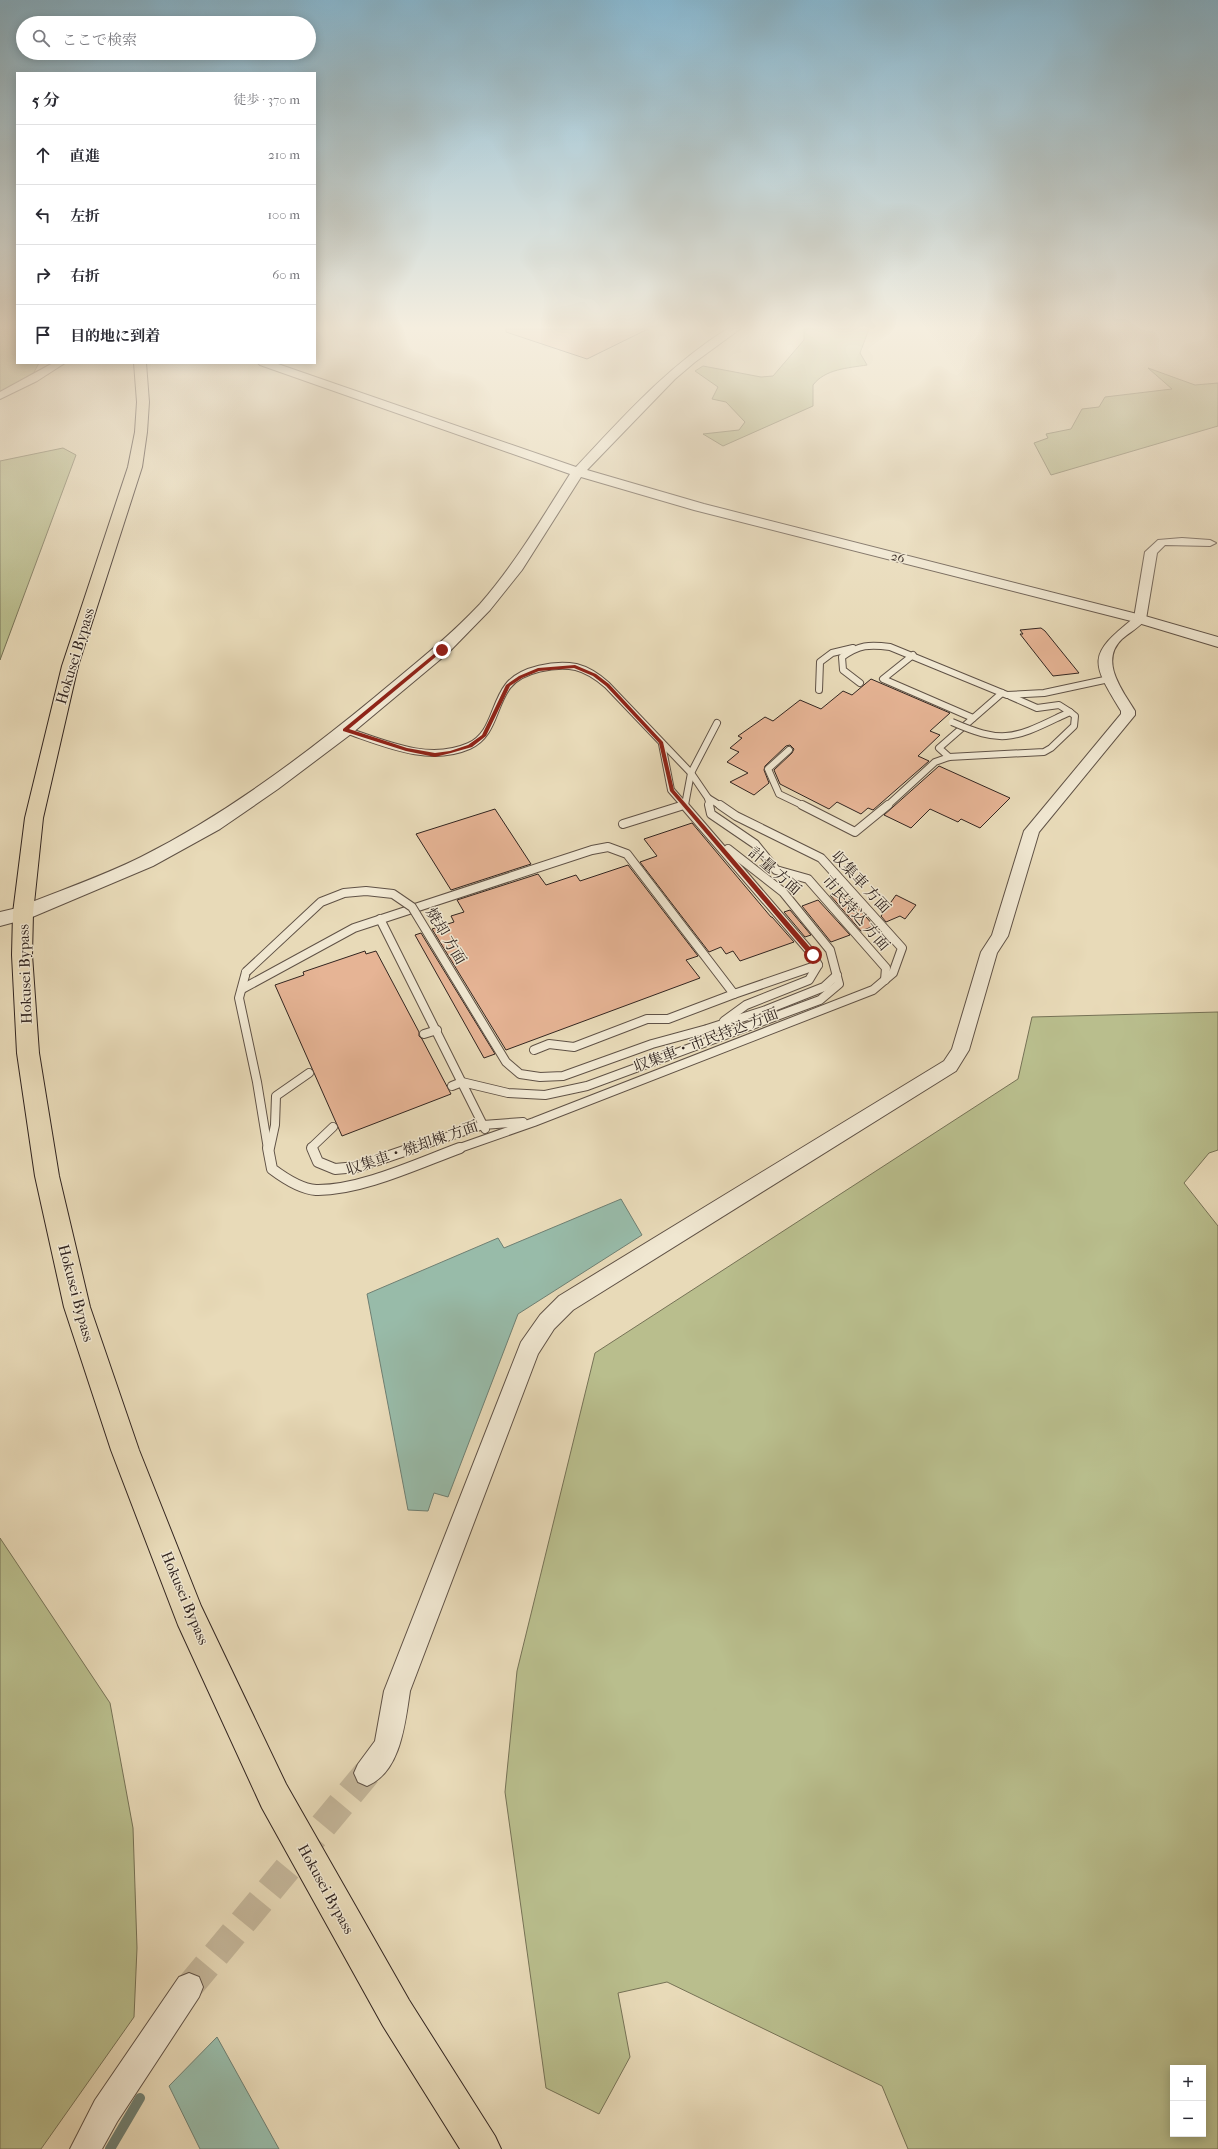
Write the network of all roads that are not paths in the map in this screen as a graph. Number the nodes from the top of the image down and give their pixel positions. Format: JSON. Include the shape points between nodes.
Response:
{"nodes":[{"id":1,"x":141,"y":429,"type":"edge"},
{"id":2,"x":455,"y":429,"type":"edge"},
{"id":3,"x":619,"y":429,"type":"edge"},
{"id":4,"x":578,"y":472,"type":"junction"},
{"id":5,"x":1210,"y":543,"type":"dead end"},
{"id":6,"x":1140,"y":618,"type":"junction"},
{"id":7,"x":1218,"y":642,"type":"edge"},
{"id":8,"x":857,"y":647,"type":"junction"},
{"id":9,"x":913,"y":655,"type":"junction"},
{"id":10,"x":1109,"y":680,"type":"junction"},
{"id":11,"x":860,"y":683,"type":"dead end"},
{"id":12,"x":819,"y":690,"type":"dead end"},
{"id":13,"x":1004,"y":694,"type":"junction"},
{"id":14,"x":1070,"y":712,"type":"junction"},
{"id":15,"x":973,"y":718,"type":"junction"},
{"id":16,"x":952,"y":722,"type":"dead end"},
{"id":17,"x":717,"y":723,"type":"dead end"},
{"id":18,"x":345,"y":730,"type":"junction"},
{"id":19,"x":661,"y":743,"type":"junction"},
{"id":20,"x":789,"y":750,"type":"dead end"},
{"id":21,"x":949,"y":757,"type":"junction"},
{"id":22,"x":691,"y":772,"type":"junction"},
{"id":23,"x":708,"y":798,"type":"junction"},
{"id":24,"x":685,"y":805,"type":"junction"},
{"id":25,"x":623,"y":824,"type":"dead end"},
{"id":26,"x":711,"y":836,"type":"junction"},
{"id":27,"x":12,"y":916,"type":"edge"},
{"id":28,"x":380,"y":919,"type":"junction"},
{"id":29,"x":818,"y":965,"type":"junction"},
{"id":30,"x":837,"y":975,"type":"junction"},
{"id":31,"x":885,"y":980,"type":"junction"},
{"id":32,"x":242,"y":989,"type":"junction"},
{"id":33,"x":734,"y":994,"type":"junction"},
{"id":34,"x":718,"y":1025,"type":"junction"},
{"id":35,"x":437,"y":1030,"type":"junction"},
{"id":36,"x":424,"y":1034,"type":"dead end"},
{"id":37,"x":534,"y":1050,"type":"dead end"},
{"id":38,"x":310,"y":1073,"type":"dead end"},
{"id":39,"x":462,"y":1082,"type":"junction"},
{"id":40,"x":452,"y":1086,"type":"dead end"},
{"id":41,"x":534,"y":1122,"type":"junction"},
{"id":42,"x":484,"y":1125,"type":"junction"},
{"id":43,"x":333,"y":1127,"type":"dead end"},
{"id":44,"x":489,"y":1138,"type":"junction"},
{"id":45,"x":269,"y":1151,"type":"junction"},
{"id":46,"x":367,"y":1773,"type":"tunnel mouth"},
{"id":47,"x":189,"y":1987,"type":"tunnel mouth"},
{"id":48,"x":85,"y":2149,"type":"edge"},
{"id":49,"x":482,"y":2149,"type":"edge"}],
"edges":[{"from":1,"to":27,"type":"highway","name":"Hokusei Bypass","via":[[135,467],[62,696]]},
{"from":2,"to":4,"type":"street","name":"26"},
{"from":3,"to":4,"type":"street"},
{"from":4,"to":6,"type":"street","name":"26","via":[[699,507]]},
{"from":4,"to":18,"type":"street","via":[[515,570],[486,607],[442,650]]},
{"from":5,"to":6,"type":"street","via":[[1162,542],[1151,552]]},
{"from":6,"to":7,"type":"street","name":"26"},
{"from":6,"to":10,"type":"street","via":[[1113,641],[1106,654],[1105,672]]},
{"from":8,"to":9,"type":"lane","via":[[877,645]]},
{"from":8,"to":11,"type":"lane","via":[[842,658],[841,663],[844,670]]},
{"from":8,"to":12,"type":"lane","via":[[832,653],[820,662]]},
{"from":9,"to":13,"type":"lane"},
{"from":9,"to":15,"type":"lane","via":[[883,679]]},
{"from":10,"to":13,"type":"lane","via":[[1044,693]]},
{"from":10,"to":46,"type":"street","via":[[1128,715],[1032,831],[1000,936],[989,952],[960,1050],[950,1066],[566,1303],[547,1322],[529,1349],[397,1691],[386,1748]]},
{"from":13,"to":14,"type":"lane","via":[[1037,708],[1059,705]]},
{"from":13,"to":15,"type":"lane"},
{"from":14,"to":16,"type":"lane","bridge":true,"via":[[1024,734],[999,738],[986,736]]},
{"from":14,"to":21,"type":"lane","via":[[1075,716],[1074,726],[1044,752]]},
{"from":15,"to":21,"type":"lane","via":[[939,748]]},
{"from":17,"to":22,"type":"lane"},
{"from":18,"to":19,"type":"lane","via":[[406,750],[435,755],[451,752],[470,746],[484,735],[508,685],[538,669],[575,666],[595,675],[607,685]]},
{"from":18,"to":27,"type":"street","via":[[272,785],[214,824],[146,862]]},
{"from":19,"to":22,"type":"lane"},
{"from":19,"to":24,"type":"lane","via":[[671,790]]},
{"from":20,"to":21,"type":"lane","via":[[768,769],[779,794],[855,832],[876,818],[935,762]]},
{"from":22,"to":23,"type":"lane"},
{"from":22,"to":24,"type":"lane"},
{"from":23,"to":31,"type":"lane","name":"市民持込 方面","via":[[711,814],[754,844],[776,870],[808,879],[886,968]]},
{"from":23,"to":31,"type":"lane","name":"収集車 方面","via":[[736,816],[821,858],[826,863],[902,948],[893,974]]},
{"from":24,"to":25,"type":"lane"},
{"from":24,"to":26,"type":"lane"},
{"from":26,"to":29,"type":"lane","via":[[813,955]]},
{"from":26,"to":30,"type":"lane","name":"計量 方面","via":[[783,892],[830,950]]},
{"from":27,"to":49,"type":"highway","name":"Hokusei Bypass","via":[[22,955],[28,1053],[47,1176],[77,1307],[125,1450],[189,1614],[274,1796],[396,2013]]},
{"from":28,"to":32,"type":"lane","via":[[354,928]]},
{"from":28,"to":33,"type":"lane","via":[[608,847],[628,854]]},
{"from":28,"to":35,"type":"lane"},
{"from":29,"to":33,"type":"lane"},
{"from":29,"to":34,"type":"lane","via":[[809,980],[746,1005]]},
{"from":30,"to":34,"type":"lane","via":[[824,987],[766,1010]]},
{"from":30,"to":39,"type":"lane","via":[[839,984],[820,1000],[586,1086],[545,1095],[508,1093]]},
{"from":31,"to":41,"type":"lane","name":"収集車・市民持込 方面","via":[[873,990]]},
{"from":32,"to":34,"type":"lane","name":"焼却 方面","bridge":true,"via":[[246,972],[321,902],[344,893],[366,891],[393,894],[412,907],[506,1062],[520,1074],[540,1077],[562,1076],[652,1044]]},
{"from":32,"to":45,"type":"lane","name":"焼却 方面","via":[[239,998],[258,1082]]},
{"from":33,"to":37,"type":"lane","via":[[668,1019],[647,1019],[574,1047],[550,1044]]},
{"from":35,"to":36,"type":"lane"},
{"from":35,"to":39,"type":"lane"},
{"from":38,"to":45,"type":"lane","via":[[276,1096],[275,1126]]},
{"from":39,"to":40,"type":"lane"},
{"from":39,"to":42,"type":"lane"},
{"from":41,"to":42,"type":"lane"},
{"from":41,"to":44,"type":"lane","name":"収集車・焼却棟 方面"},
{"from":42,"to":43,"type":"lane","via":[[357,1167],[335,1169],[318,1162],[312,1147]]},
{"from":42,"to":44,"type":"lane"},
{"from":44,"to":45,"type":"lane","name":"収集車・焼却棟 方面","via":[[357,1185],[315,1190],[291,1182],[272,1169]]},
{"from":47,"to":48,"type":"street","via":[[106,2111]]}]}
